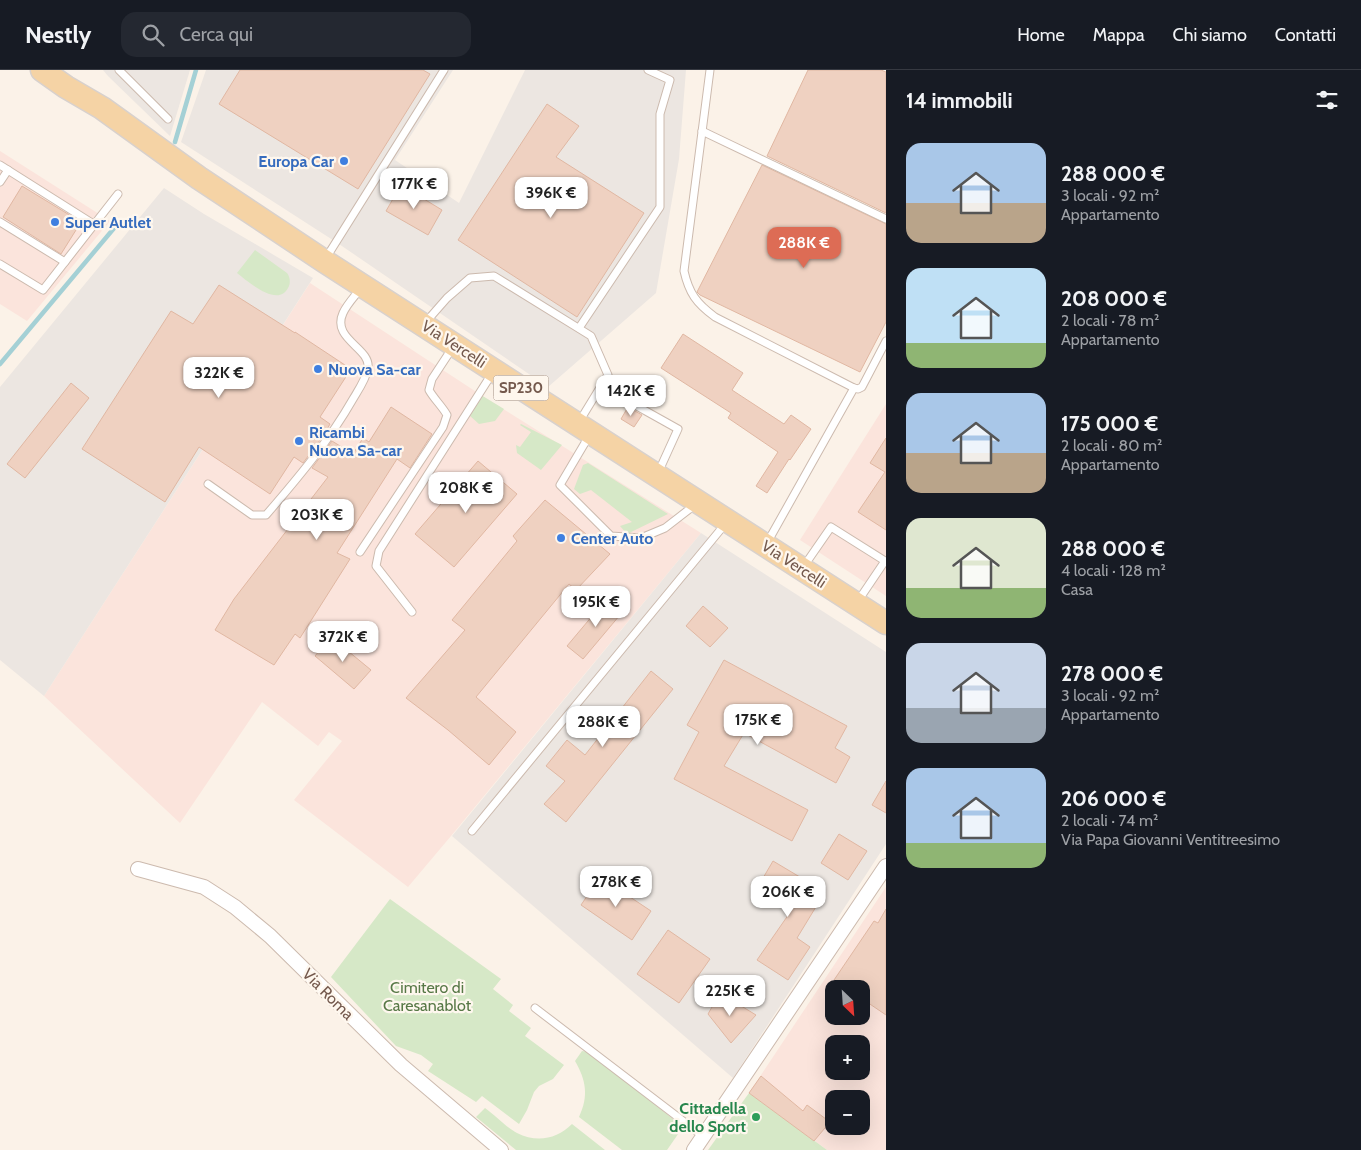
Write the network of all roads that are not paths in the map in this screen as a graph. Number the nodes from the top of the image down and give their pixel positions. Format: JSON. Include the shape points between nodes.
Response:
{"nodes":[{"id":1,"x":42,"y":70,"type":"edge"},
{"id":2,"x":66,"y":70,"type":"edge"},
{"id":3,"x":119,"y":70,"type":"edge"},
{"id":4,"x":444,"y":70,"type":"edge"},
{"id":5,"x":648,"y":70,"type":"edge"},
{"id":6,"x":671,"y":70,"type":"edge"},
{"id":7,"x":710,"y":70,"type":"edge"},
{"id":8,"x":670,"y":80,"type":"junction"},
{"id":9,"x":102,"y":108,"type":"junction"},
{"id":10,"x":168,"y":119,"type":"dead end"},
{"id":11,"x":702,"y":131,"type":"junction"},
{"id":12,"x":0,"y":165,"type":"edge"},
{"id":13,"x":8,"y":170,"type":"junction"},
{"id":14,"x":0,"y":182,"type":"edge"},
{"id":15,"x":118,"y":194,"type":"dead end"},
{"id":16,"x":886,"y":219,"type":"edge"},
{"id":17,"x":0,"y":222,"type":"edge"},
{"id":18,"x":96,"y":224,"type":"junction"},
{"id":19,"x":324,"y":261,"type":"junction"},
{"id":20,"x":65,"y":262,"type":"junction"},
{"id":21,"x":0,"y":264,"type":"edge"},
{"id":22,"x":363,"y":286,"type":"junction"},
{"id":23,"x":424,"y":324,"type":"junction"},
{"id":24,"x":579,"y":328,"type":"junction"},
{"id":25,"x":886,"y":341,"type":"edge"},
{"id":26,"x":455,"y":345,"type":"junction"},
{"id":27,"x":494,"y":370,"type":"junction"},
{"id":28,"x":601,"y":386,"type":"junction"},
{"id":29,"x":854,"y":388,"type":"junction"},
{"id":30,"x":584,"y":429,"type":"junction"},
{"id":31,"x":656,"y":476,"type":"junction"},
{"id":32,"x":208,"y":484,"type":"dead end"},
{"id":33,"x":698,"y":502,"type":"junction"},
{"id":34,"x":727,"y":521,"type":"junction"},
{"id":35,"x":766,"y":545,"type":"junction"},
{"id":36,"x":360,"y":552,"type":"dead end"},
{"id":37,"x":802,"y":568,"type":"junction"},
{"id":38,"x":856,"y":603,"type":"junction"},
{"id":39,"x":412,"y":612,"type":"dead end"},
{"id":40,"x":886,"y":622,"type":"edge"},
{"id":41,"x":472,"y":831,"type":"dead end"},
{"id":42,"x":886,"y":866,"type":"edge"},
{"id":43,"x":138,"y":869,"type":"dead end"},
{"id":44,"x":536,"y":1008,"type":"dead end"},
{"id":45,"x":704,"y":1137,"type":"junction"},
{"id":46,"x":501,"y":1150,"type":"edge"},
{"id":47,"x":694,"y":1150,"type":"edge"}],
"edges":[{"from":1,"to":9,"type":"main road","name":"Via Vercelli","number":"SP230"},
{"from":2,"to":9,"type":"main road","name":"Via Vercelli","number":"SP230"},
{"from":3,"to":10,"type":"lane"},
{"from":4,"to":19,"type":"lane"},
{"from":5,"to":8,"type":"lane"},
{"from":6,"to":8,"type":"lane"},
{"from":7,"to":11,"type":"lane"},
{"from":8,"to":24,"type":"lane","via":[[660,114],[660,207]]},
{"from":9,"to":19,"type":"main road","name":"Via Vercelli","number":"SP230"},
{"from":11,"to":16,"type":"lane"},
{"from":11,"to":29,"type":"lane","via":[[684,270],[693,296],[715,317]]},
{"from":12,"to":13,"type":"lane"},
{"from":13,"to":14,"type":"lane"},
{"from":13,"to":18,"type":"lane"},
{"from":15,"to":18,"type":"lane"},
{"from":17,"to":20,"type":"lane"},
{"from":18,"to":20,"type":"lane"},
{"from":19,"to":22,"type":"main road","name":"Via Vercelli","number":"SP230"},
{"from":20,"to":21,"type":"lane","via":[[43,290]]},
{"from":22,"to":23,"type":"main road","name":"Via Vercelli","number":"SP230"},
{"from":22,"to":32,"type":"lane","via":[[343,314],[341,324],[353,345],[366,358],[368,366],[364,380],[338,424],[296,480],[266,514],[252,515]]},
{"from":23,"to":24,"type":"lane","via":[[470,278],[494,276]]},
{"from":23,"to":26,"type":"main road","name":"Via Vercelli","number":"SP230"},
{"from":24,"to":28,"type":"lane","via":[[591,336],[608,375]]},
{"from":25,"to":29,"type":"lane","via":[[862,387]]},
{"from":26,"to":27,"type":"main road","name":"Via Vercelli","number":"SP230"},
{"from":26,"to":36,"type":"lane","via":[[429,390],[447,415],[443,427]]},
{"from":27,"to":30,"type":"main road","name":"Via Vercelli","number":"SP230"},
{"from":27,"to":39,"type":"lane","via":[[379,551],[376,566]]},
{"from":28,"to":30,"type":"lane"},
{"from":28,"to":31,"type":"lane","via":[[678,429]]},
{"from":29,"to":35,"type":"lane"},
{"from":30,"to":31,"type":"main road","name":"Via Vercelli","number":"SP230"},
{"from":30,"to":33,"type":"lane","via":[[560,485],[611,536],[641,538],[665,528]]},
{"from":31,"to":33,"type":"main road","name":"Via Vercelli","number":"SP230"},
{"from":33,"to":34,"type":"main road","name":"Via Vercelli","number":"SP230"},
{"from":34,"to":35,"type":"main road","name":"Via Vercelli","number":"SP230"},
{"from":34,"to":41,"type":"lane"},
{"from":35,"to":37,"type":"main road","name":"Via Vercelli","number":"SP230"},
{"from":37,"to":38,"type":"main road","name":"Via Vercelli","number":"SP230"},
{"from":37,"to":38,"type":"lane","via":[[831,527],[885,562]]},
{"from":38,"to":40,"type":"main road","name":"Via Vercelli","number":"SP230"},
{"from":42,"to":45,"type":"street"},
{"from":43,"to":46,"type":"street","name":"Via Roma","via":[[204,887],[235,907],[270,936],[401,1065]]},
{"from":44,"to":45,"type":"lane"},
{"from":45,"to":47,"type":"street"}]}
